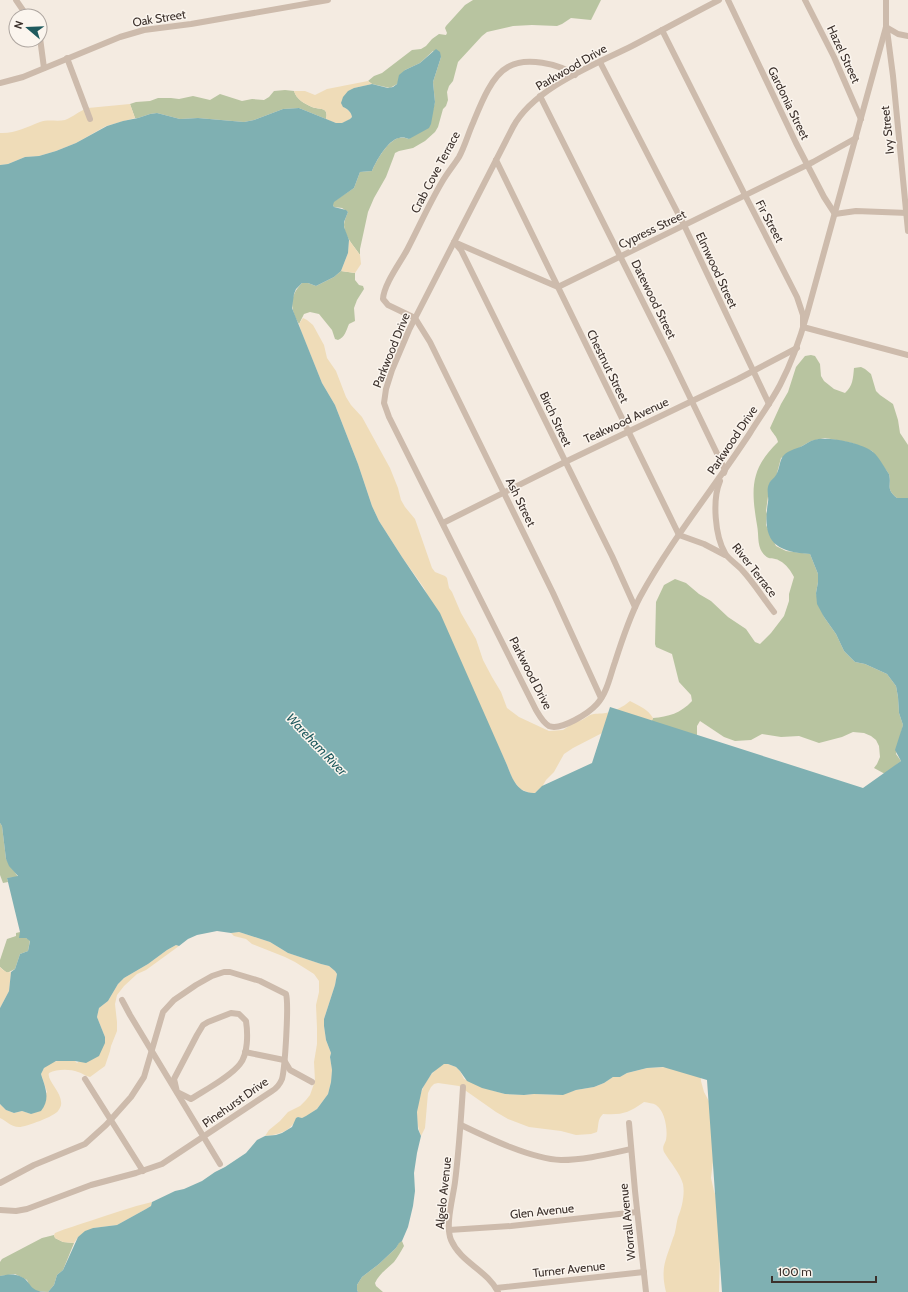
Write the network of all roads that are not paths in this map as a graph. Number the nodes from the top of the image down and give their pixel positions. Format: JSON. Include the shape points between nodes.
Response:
{"nodes":[{"id":1,"x":328,"y":0,"type":"edge"},
{"id":2,"x":719,"y":0,"type":"edge"},
{"id":3,"x":728,"y":0,"type":"edge"},
{"id":4,"x":805,"y":0,"type":"edge"},
{"id":5,"x":886,"y":0,"type":"edge"},
{"id":6,"x":886,"y":27,"type":"junction"},
{"id":7,"x":662,"y":30,"type":"junction"},
{"id":8,"x":908,"y":36,"type":"edge"},
{"id":9,"x":41,"y":48,"type":"edge"},
{"id":10,"x":67,"y":58,"type":"junction"},
{"id":11,"x":600,"y":62,"type":"junction"},
{"id":12,"x":44,"y":68,"type":"junction"},
{"id":13,"x":574,"y":75,"type":"junction"},
{"id":14,"x":0,"y":83,"type":"edge"},
{"id":15,"x":540,"y":96,"type":"junction"},
{"id":16,"x":861,"y":118,"type":"junction"},
{"id":17,"x":90,"y":119,"type":"dead end"},
{"id":18,"x":856,"y":138,"type":"junction"},
{"id":19,"x":496,"y":160,"type":"junction"},
{"id":20,"x":808,"y":165,"type":"junction"},
{"id":21,"x":745,"y":195,"type":"junction"},
{"id":22,"x":907,"y":213,"type":"edge"},
{"id":23,"x":835,"y":214,"type":"junction"},
{"id":24,"x":684,"y":225,"type":"junction"},
{"id":25,"x":908,"y":231,"type":"edge"},
{"id":26,"x":454,"y":242,"type":"junction"},
{"id":27,"x":620,"y":256,"type":"junction"},
{"id":28,"x":558,"y":287,"type":"junction"},
{"id":29,"x":415,"y":318,"type":"junction"},
{"id":30,"x":804,"y":328,"type":"junction"},
{"id":31,"x":797,"y":348,"type":"junction"},
{"id":32,"x":908,"y":355,"type":"edge"},
{"id":33,"x":753,"y":371,"type":"junction"},
{"id":34,"x":692,"y":401,"type":"junction"},
{"id":35,"x":769,"y":404,"type":"junction"},
{"id":36,"x":628,"y":431,"type":"junction"},
{"id":37,"x":564,"y":462,"type":"junction"},
{"id":38,"x":725,"y":470,"type":"junction"},
{"id":39,"x":505,"y":493,"type":"junction"},
{"id":40,"x":443,"y":523,"type":"junction"},
{"id":41,"x":679,"y":535,"type":"junction"},
{"id":42,"x":726,"y":555,"type":"junction"},
{"id":43,"x":635,"y":607,"type":"junction"},
{"id":44,"x":774,"y":612,"type":"dead end"},
{"id":45,"x":601,"y":698,"type":"junction"},
{"id":46,"x":122,"y":1000,"type":"dead end"},
{"id":47,"x":152,"y":1050,"type":"junction"},
{"id":48,"x":244,"y":1052,"type":"junction"},
{"id":49,"x":284,"y":1060,"type":"junction"},
{"id":50,"x":85,"y":1079,"type":"dead end"},
{"id":51,"x":312,"y":1082,"type":"dead end"},
{"id":52,"x":463,"y":1087,"type":"dead end"},
{"id":53,"x":177,"y":1092,"type":"junction"},
{"id":54,"x":111,"y":1119,"type":"junction"},
{"id":55,"x":629,"y":1123,"type":"dead end"},
{"id":56,"x":461,"y":1125,"type":"junction"},
{"id":57,"x":204,"y":1137,"type":"junction"},
{"id":58,"x":631,"y":1149,"type":"junction"},
{"id":59,"x":220,"y":1164,"type":"dead end"},
{"id":60,"x":143,"y":1171,"type":"junction"},
{"id":61,"x":0,"y":1183,"type":"edge"},
{"id":62,"x":0,"y":1210,"type":"edge"},
{"id":63,"x":637,"y":1212,"type":"junction"},
{"id":64,"x":449,"y":1230,"type":"junction"},
{"id":65,"x":644,"y":1272,"type":"junction"},
{"id":66,"x":497,"y":1290,"type":"edge"},
{"id":67,"x":646,"y":1292,"type":"edge"}],
"edges":[{"from":1,"to":10,"type":"street","name":"Oak Street","via":[[144,30]]},
{"from":2,"to":7,"type":"street","name":"Parkwood Drive"},
{"from":3,"to":20,"type":"street","name":"Gardonia Street"},
{"from":4,"to":16,"type":"street","name":"Hazel Street"},
{"from":5,"to":6,"type":"street","name":"Parkwood Drive"},
{"from":6,"to":8,"type":"street"},
{"from":6,"to":16,"type":"street","name":"Parkwood Drive"},
{"from":6,"to":22,"type":"street","name":"Ivy Street"},
{"from":7,"to":11,"type":"street","name":"Parkwood Drive"},
{"from":7,"to":21,"type":"street","name":"Fir Street"},
{"from":9,"to":12,"type":"street"},
{"from":10,"to":12,"type":"street","name":"Oak Street"},
{"from":10,"to":17,"type":"street"},
{"from":11,"to":13,"type":"street","name":"Parkwood Drive"},
{"from":11,"to":24,"type":"street","name":"Elmwood Street"},
{"from":12,"to":14,"type":"street","name":"Oak Street"},
{"from":13,"to":15,"type":"street","name":"Parkwood Drive"},
{"from":13,"to":29,"type":"street","name":"Crab Cove Terrace","via":[[560,67],[529,62],[509,66],[494,81],[459,156],[439,188],[384,292],[387,304]]},
{"from":15,"to":19,"type":"street","name":"Parkwood Drive","via":[[518,119]]},
{"from":15,"to":27,"type":"street","name":"Datewood Street"},
{"from":16,"to":18,"type":"street","name":"Parkwood Drive"},
{"from":18,"to":20,"type":"street","name":"Cypress Street"},
{"from":18,"to":23,"type":"street","name":"Parkwood Drive"},
{"from":19,"to":26,"type":"street","name":"Parkwood Drive"},
{"from":19,"to":28,"type":"street","name":"Chestnut Street"},
{"from":20,"to":21,"type":"street","name":"Cypress Street"},
{"from":20,"to":23,"type":"street","name":"Gardonia Street"},
{"from":21,"to":24,"type":"street","name":"Cypress Street"},
{"from":21,"to":30,"type":"street","name":"Fir Street","via":[[797,296],[803,314]]},
{"from":22,"to":23,"type":"street","via":[[856,211]]},
{"from":22,"to":25,"type":"street","name":"Ivy Street"},
{"from":23,"to":30,"type":"street","name":"Parkwood Drive"},
{"from":24,"to":27,"type":"street","name":"Cypress Street"},
{"from":24,"to":33,"type":"street","name":"Elmwood Street"},
{"from":26,"to":28,"type":"street"},
{"from":26,"to":29,"type":"street","name":"Parkwood Drive"},
{"from":26,"to":37,"type":"street","name":"Birch Street","via":[[461,250]]},
{"from":27,"to":28,"type":"street","name":"Cypress Street"},
{"from":27,"to":34,"type":"street","name":"Datewood Street"},
{"from":28,"to":36,"type":"street","name":"Chestnut Street"},
{"from":29,"to":39,"type":"street","name":"Ash Street","via":[[430,342]]},
{"from":29,"to":40,"type":"street","name":"Parkwood Drive","via":[[392,370],[384,403]]},
{"from":30,"to":31,"type":"street","name":"Parkwood Drive"},
{"from":30,"to":32,"type":"street"},
{"from":31,"to":33,"type":"street","name":"Teakwood Avenue"},
{"from":31,"to":35,"type":"street","name":"Parkwood Drive"},
{"from":33,"to":34,"type":"street","name":"Teakwood Avenue"},
{"from":33,"to":35,"type":"street","name":"Elmwood Street"},
{"from":34,"to":36,"type":"street","name":"Teakwood Avenue"},
{"from":34,"to":38,"type":"street","name":"Datewood Street"},
{"from":35,"to":38,"type":"street","name":"Parkwood Drive"},
{"from":36,"to":37,"type":"street","name":"Teakwood Avenue"},
{"from":36,"to":41,"type":"street","name":"Chestnut Street"},
{"from":37,"to":39,"type":"street","name":"Teakwood Avenue"},
{"from":37,"to":43,"type":"street","name":"Birch Street"},
{"from":38,"to":41,"type":"street","name":"Parkwood Drive"},
{"from":38,"to":42,"type":"street","name":"River Terrace","via":[[717,487],[716,509],[718,534]]},
{"from":39,"to":40,"type":"street","name":"Teakwood Avenue"},
{"from":39,"to":45,"type":"street","name":"Ash Street"},
{"from":40,"to":45,"type":"street","name":"Parkwood Drive","via":[[544,722],[554,727],[568,723],[590,710]]},
{"from":41,"to":42,"type":"street"},
{"from":41,"to":43,"type":"street","name":"Parkwood Drive"},
{"from":42,"to":44,"type":"street","name":"River Terrace","via":[[743,571]]},
{"from":43,"to":45,"type":"street","name":"Parkwood Drive"},
{"from":46,"to":47,"type":"street"},
{"from":47,"to":49,"type":"street","name":"Pinehurst Drive","via":[[163,1012],[169,1004],[200,982],[230,972],[260,981],[286,994],[288,1012]]},
{"from":47,"to":53,"type":"street"},
{"from":47,"to":54,"type":"street","name":"Pinehurst Drive","via":[[138,1087]]},
{"from":48,"to":49,"type":"street"},
{"from":48,"to":53,"type":"street","via":[[238,1066],[191,1099]]},
{"from":48,"to":53,"type":"street","via":[[246,1024],[243,1018],[231,1013],[208,1022],[197,1035],[174,1079]]},
{"from":49,"to":51,"type":"street","via":[[290,1070]]},
{"from":49,"to":57,"type":"street","name":"Pinehurst Drive","via":[[282,1078],[276,1088]]},
{"from":50,"to":54,"type":"street"},
{"from":52,"to":56,"type":"street","name":"Algelo Avenue"},
{"from":53,"to":57,"type":"street"},
{"from":54,"to":60,"type":"street"},
{"from":54,"to":61,"type":"street","name":"Pinehurst Drive","via":[[85,1144],[34,1165]]},
{"from":55,"to":58,"type":"street","name":"Worrall Avenue"},
{"from":56,"to":58,"type":"street","via":[[525,1151],[554,1159],[578,1159]]},
{"from":56,"to":64,"type":"street","name":"Algelo Avenue"},
{"from":57,"to":59,"type":"street"},
{"from":57,"to":60,"type":"street","name":"Pinehurst Drive","via":[[167,1161]]},
{"from":58,"to":63,"type":"street","name":"Worrall Avenue"},
{"from":60,"to":62,"type":"street","name":"Pinehurst Drive","via":[[27,1209]]},
{"from":63,"to":64,"type":"street","name":"Glen Avenue"},
{"from":63,"to":65,"type":"street","name":"Worrall Avenue"},
{"from":64,"to":66,"type":"street","name":"Algelo Avenue","via":[[458,1252]]},
{"from":65,"to":66,"type":"street","name":"Turner Avenue"},
{"from":65,"to":67,"type":"street","name":"Worrall Avenue"}]}
